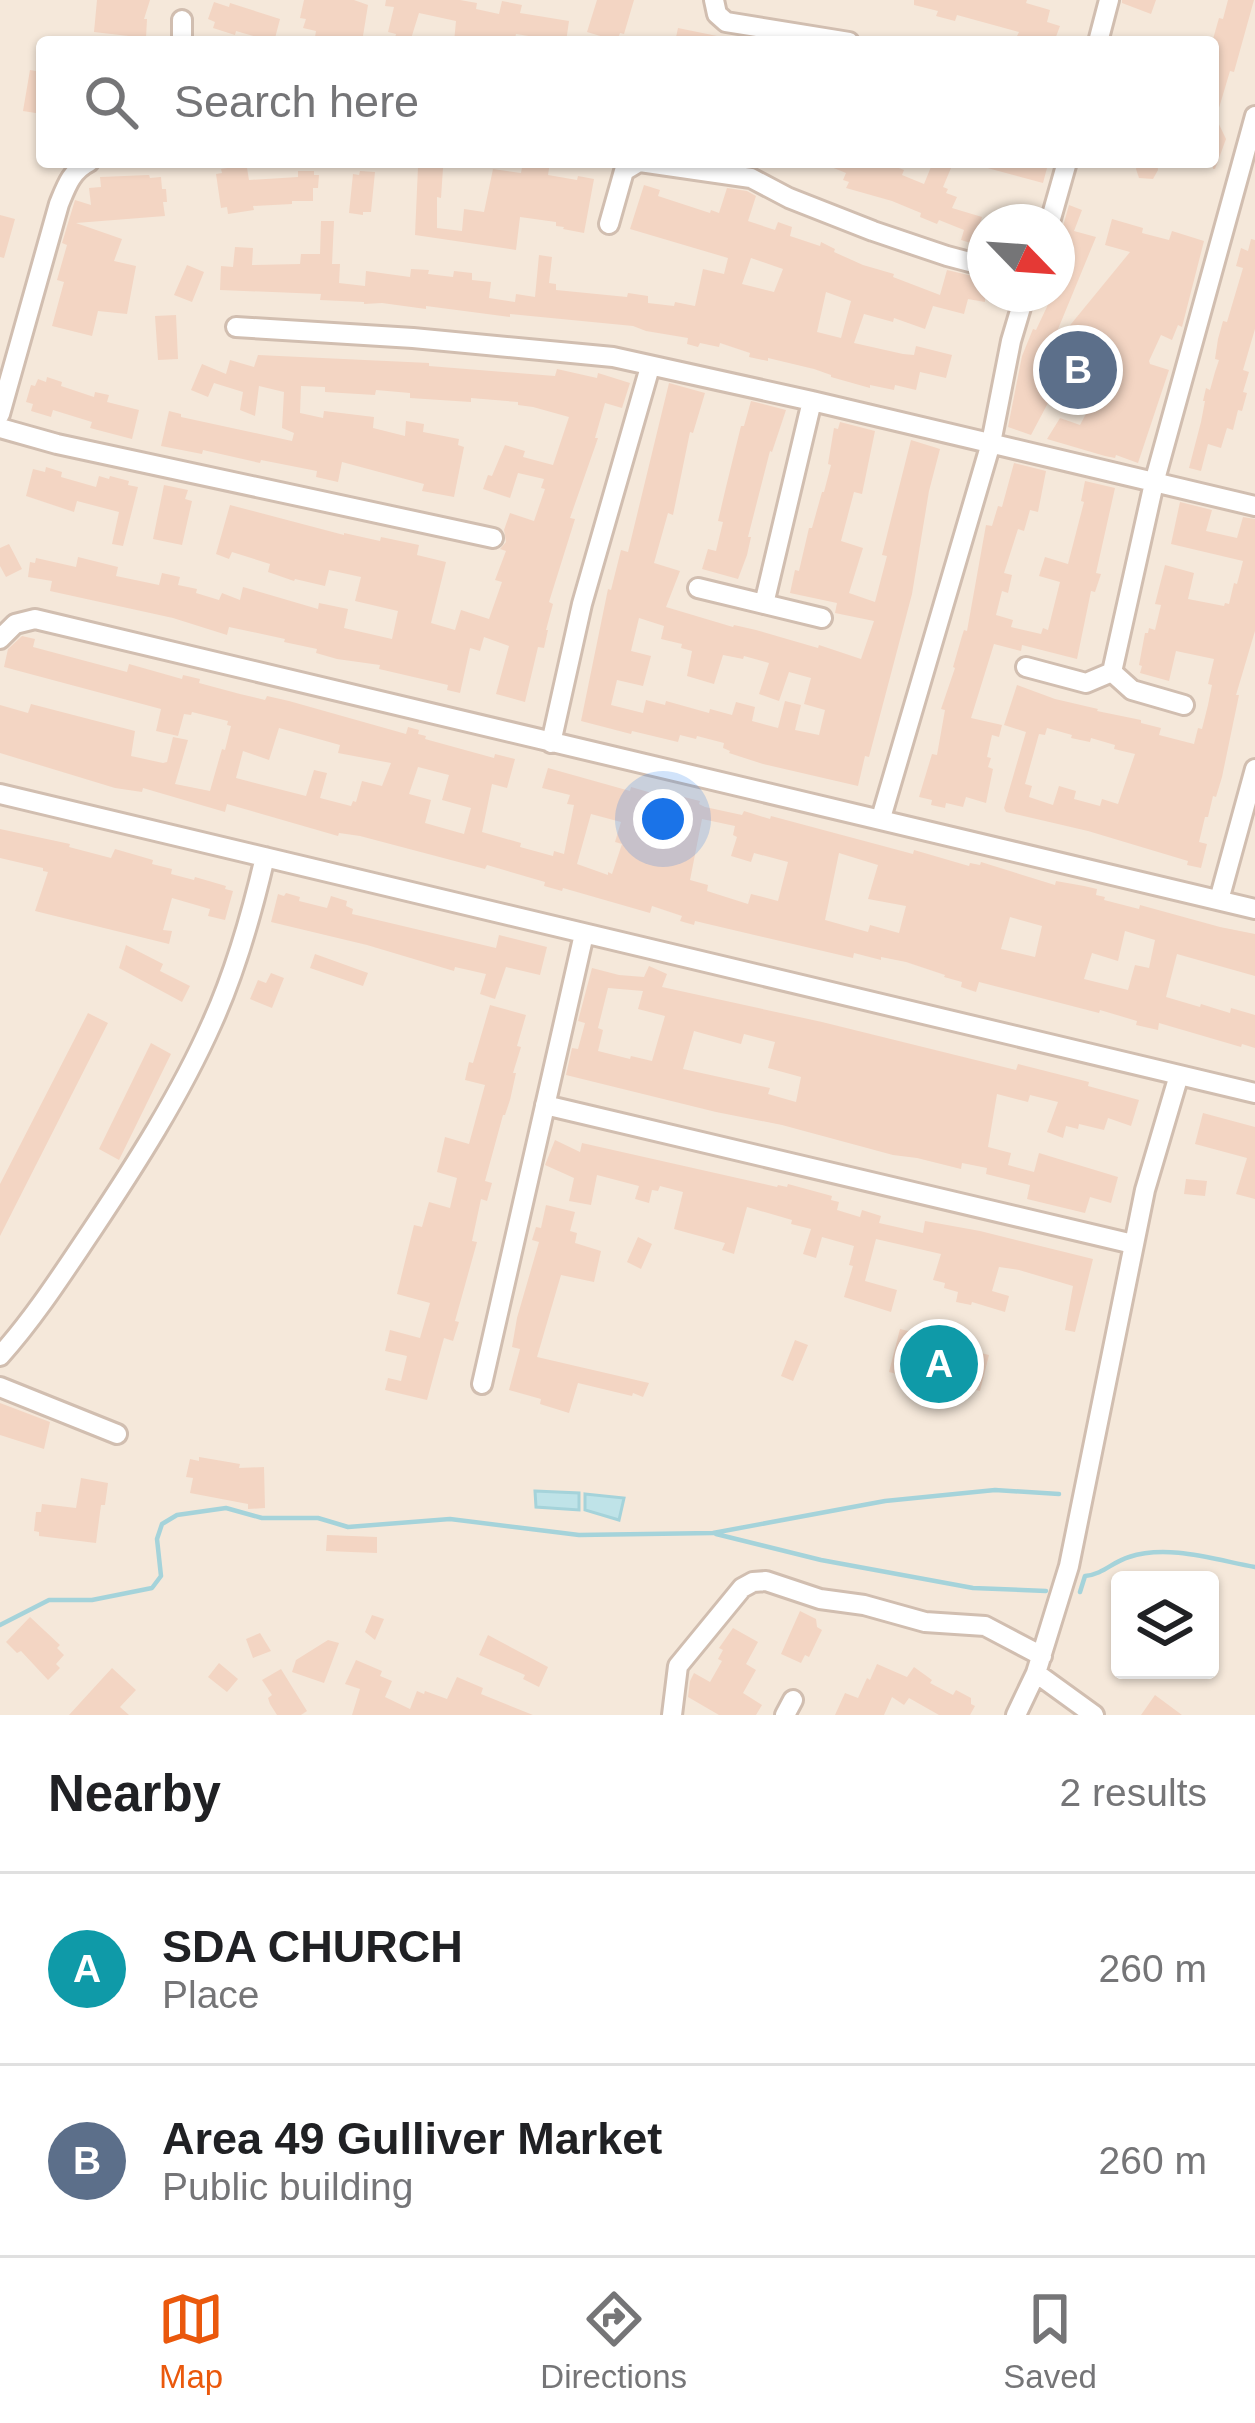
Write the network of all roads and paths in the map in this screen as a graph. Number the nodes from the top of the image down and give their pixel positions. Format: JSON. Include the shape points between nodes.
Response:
{"nodes":[{"id":1,"x":714,"y":0,"type":"edge"},
{"id":2,"x":1109,"y":0,"type":"edge"},
{"id":3,"x":182,"y":20,"type":"dead end"},
{"id":4,"x":182,"y":36,"type":"edge"},
{"id":5,"x":795,"y":36,"type":"edge"},
{"id":6,"x":1100,"y":36,"type":"edge"},
{"id":7,"x":1255,"y":116,"type":"edge"},
{"id":8,"x":78,"y":168,"type":"edge"},
{"id":9,"x":629,"y":168,"type":"edge"},
{"id":10,"x":1065,"y":168,"type":"edge"},
{"id":11,"x":751,"y":170,"type":"edge"},
{"id":12,"x":1055,"y":204,"type":"edge"},
{"id":13,"x":609,"y":224,"type":"dead end"},
{"id":14,"x":967,"y":261,"type":"edge"},
{"id":15,"x":1020,"y":312,"type":"edge"},
{"id":16,"x":236,"y":327,"type":"dead end"},
{"id":17,"x":650,"y":367,"type":"junction"},
{"id":18,"x":812,"y":400,"type":"junction"},
{"id":19,"x":0,"y":414,"type":"edge"},
{"id":20,"x":0,"y":428,"type":"edge"},
{"id":21,"x":991,"y":443,"type":"junction"},
{"id":22,"x":1154,"y":483,"type":"junction"},
{"id":23,"x":1255,"y":506,"type":"edge"},
{"id":24,"x":493,"y":538,"type":"dead end"},
{"id":25,"x":698,"y":588,"type":"dead end"},
{"id":26,"x":764,"y":604,"type":"junction"},
{"id":27,"x":822,"y":618,"type":"dead end"},
{"id":28,"x":0,"y":639,"type":"edge"},
{"id":29,"x":1026,"y":667,"type":"dead end"},
{"id":30,"x":1112,"y":672,"type":"junction"},
{"id":31,"x":1184,"y":705,"type":"dead end"},
{"id":32,"x":550,"y":743,"type":"junction"},
{"id":33,"x":1255,"y":769,"type":"edge"},
{"id":34,"x":0,"y":794,"type":"edge"},
{"id":35,"x":881,"y":818,"type":"junction"},
{"id":36,"x":265,"y":857,"type":"junction"},
{"id":37,"x":1220,"y":900,"type":"junction"},
{"id":38,"x":1255,"y":909,"type":"edge"},
{"id":39,"x":584,"y":934,"type":"junction"},
{"id":40,"x":1179,"y":1075,"type":"junction"},
{"id":41,"x":1255,"y":1093,"type":"edge"},
{"id":42,"x":545,"y":1105,"type":"junction"},
{"id":43,"x":1133,"y":1244,"type":"junction"},
{"id":44,"x":0,"y":1356,"type":"edge"},
{"id":45,"x":482,"y":1384,"type":"dead end"},
{"id":46,"x":0,"y":1388,"type":"edge"},
{"id":47,"x":117,"y":1434,"type":"dead end"},
{"id":48,"x":1039,"y":1665,"type":"junction"},
{"id":49,"x":672,"y":1715,"type":"edge"},
{"id":50,"x":1016,"y":1715,"type":"edge"},
{"id":51,"x":1094,"y":1715,"type":"edge"}],
"edges":[{"from":1,"to":5,"type":"street","via":[[727,22]]},
{"from":2,"to":6,"type":"street"},
{"from":3,"to":4,"type":"street"},
{"from":7,"to":22,"type":"street"},
{"from":8,"to":19,"type":"street","via":[[58,204]]},
{"from":9,"to":13,"type":"street"},
{"from":10,"to":12,"type":"street"},
{"from":11,"to":14,"type":"street","via":[[789,198]]},
{"from":15,"to":21,"type":"street"},
{"from":16,"to":17,"type":"street","via":[[614,357]]},
{"from":17,"to":18,"type":"street"},
{"from":17,"to":32,"type":"street"},
{"from":18,"to":21,"type":"street"},
{"from":18,"to":26,"type":"street"},
{"from":20,"to":24,"type":"street"},
{"from":21,"to":22,"type":"street"},
{"from":21,"to":35,"type":"street"},
{"from":22,"to":23,"type":"street"},
{"from":22,"to":30,"type":"street"},
{"from":25,"to":26,"type":"street"},
{"from":26,"to":27,"type":"street"},
{"from":28,"to":32,"type":"street","via":[[15,624],[35,620]]},
{"from":29,"to":30,"type":"street","via":[[1086,683]]},
{"from":30,"to":31,"type":"street","via":[[1132,690]]},
{"from":32,"to":35,"type":"street"},
{"from":33,"to":37,"type":"street"},
{"from":34,"to":36,"type":"street"},
{"from":35,"to":37,"type":"street"},
{"from":36,"to":39,"type":"street"},
{"from":36,"to":44,"type":"street","via":[[228,985],[194,1060],[127,1177]]},
{"from":37,"to":38,"type":"street"},
{"from":39,"to":40,"type":"street"},
{"from":39,"to":42,"type":"street"},
{"from":40,"to":41,"type":"street"},
{"from":40,"to":43,"type":"street"},
{"from":42,"to":43,"type":"street"},
{"from":42,"to":45,"type":"street"},
{"from":43,"to":48,"type":"street","via":[[1069,1566]]},
{"from":46,"to":47,"type":"street"},
{"from":48,"to":49,"type":"street","via":[[985,1626],[925,1622],[753,1582],[685,1654]]},
{"from":48,"to":50,"type":"street"},
{"from":48,"to":51,"type":"street"}]}
